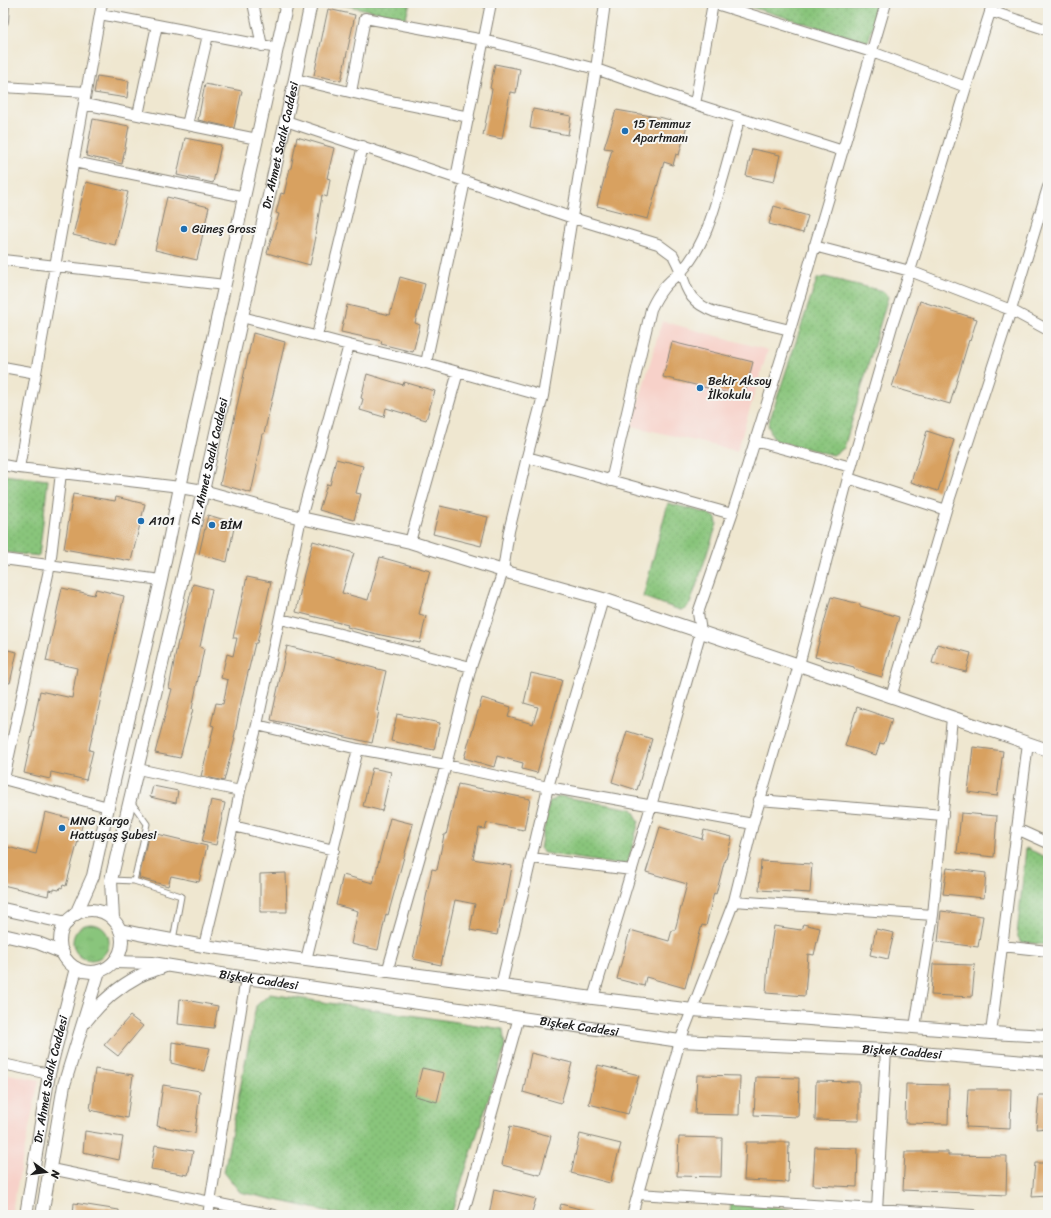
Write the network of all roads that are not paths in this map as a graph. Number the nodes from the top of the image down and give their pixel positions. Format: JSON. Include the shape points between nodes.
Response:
{"nodes":[{"id":1,"x":4,"y":3,"type":"edge"},
{"id":2,"x":102,"y":3,"type":"edge"},
{"id":3,"x":253,"y":3,"type":"edge"},
{"id":4,"x":287,"y":3,"type":"edge"},
{"id":5,"x":311,"y":3,"type":"edge"},
{"id":6,"x":491,"y":3,"type":"edge"},
{"id":7,"x":605,"y":3,"type":"edge"},
{"id":8,"x":713,"y":3,"type":"edge"},
{"id":9,"x":886,"y":3,"type":"edge"},
{"id":10,"x":992,"y":7,"type":"edge"},
{"id":11,"x":100,"y":14,"type":"junction"},
{"id":12,"x":3,"y":21,"type":"edge"},
{"id":13,"x":157,"y":25,"type":"junction"},
{"id":14,"x":1048,"y":30,"type":"edge"},
{"id":15,"x":208,"y":35,"type":"junction"},
{"id":16,"x":484,"y":40,"type":"junction"},
{"id":17,"x":262,"y":46,"type":"junction"},
{"id":18,"x":277,"y":48,"type":"junction"},
{"id":19,"x":872,"y":52,"type":"junction"},
{"id":20,"x":596,"y":69,"type":"junction"},
{"id":21,"x":295,"y":79,"type":"junction"},
{"id":22,"x":3,"y":87,"type":"edge"},
{"id":23,"x":966,"y":87,"type":"junction"},
{"id":24,"x":86,"y":92,"type":"junction"},
{"id":25,"x":351,"y":92,"type":"junction"},
{"id":26,"x":84,"y":104,"type":"junction"},
{"id":27,"x":695,"y":104,"type":"junction"},
{"id":28,"x":138,"y":115,"type":"junction"},
{"id":29,"x":468,"y":117,"type":"junction"},
{"id":30,"x":739,"y":119,"type":"junction"},
{"id":31,"x":286,"y":121,"type":"junction"},
{"id":32,"x":187,"y":125,"type":"junction"},
{"id":33,"x":257,"y":139,"type":"junction"},
{"id":34,"x":363,"y":146,"type":"junction"},
{"id":35,"x":843,"y":151,"type":"junction"},
{"id":36,"x":74,"y":162,"type":"junction"},
{"id":37,"x":461,"y":179,"type":"junction"},
{"id":38,"x":1048,"y":187,"type":"edge"},
{"id":39,"x":245,"y":197,"type":"junction"},
{"id":40,"x":573,"y":218,"type":"junction"},
{"id":41,"x":814,"y":246,"type":"junction"},
{"id":42,"x":3,"y":260,"type":"edge"},
{"id":43,"x":55,"y":266,"type":"junction"},
{"id":44,"x":910,"y":271,"type":"junction"},
{"id":45,"x":681,"y":272,"type":"junction"},
{"id":46,"x":225,"y":285,"type":"junction"},
{"id":47,"x":1011,"y":310,"type":"junction"},
{"id":48,"x":242,"y":317,"type":"junction"},
{"id":49,"x":790,"y":330,"type":"junction"},
{"id":50,"x":1048,"y":330,"type":"edge"},
{"id":51,"x":317,"y":336,"type":"junction"},
{"id":52,"x":349,"y":345,"type":"junction"},
{"id":53,"x":426,"y":363,"type":"junction"},
{"id":54,"x":3,"y":367,"type":"edge"},
{"id":55,"x":458,"y":372,"type":"junction"},
{"id":56,"x":36,"y":373,"type":"junction"},
{"id":57,"x":543,"y":396,"type":"junction"},
{"id":58,"x":755,"y":441,"type":"junction"},
{"id":59,"x":527,"y":457,"type":"junction"},
{"id":60,"x":3,"y":465,"type":"edge"},
{"id":61,"x":851,"y":467,"type":"junction"},
{"id":62,"x":19,"y":468,"type":"junction"},
{"id":63,"x":61,"y":473,"type":"junction"},
{"id":64,"x":848,"y":478,"type":"junction"},
{"id":65,"x":611,"y":481,"type":"junction"},
{"id":66,"x":180,"y":487,"type":"junction"},
{"id":67,"x":203,"y":491,"type":"junction"},
{"id":68,"x":946,"y":510,"type":"junction"},
{"id":69,"x":732,"y":514,"type":"junction"},
{"id":70,"x":301,"y":518,"type":"junction"},
{"id":71,"x":410,"y":542,"type":"junction"},
{"id":72,"x":3,"y":559,"type":"edge"},
{"id":73,"x":50,"y":565,"type":"junction"},
{"id":74,"x":503,"y":571,"type":"junction"},
{"id":75,"x":161,"y":580,"type":"junction"},
{"id":76,"x":603,"y":599,"type":"junction"},
{"id":77,"x":281,"y":619,"type":"junction"},
{"id":78,"x":701,"y":632,"type":"junction"},
{"id":79,"x":799,"y":665,"type":"junction"},
{"id":80,"x":471,"y":666,"type":"junction"},
{"id":81,"x":892,"y":697,"type":"junction"},
{"id":82,"x":952,"y":718,"type":"junction"},
{"id":83,"x":257,"y":725,"type":"junction"},
{"id":84,"x":1028,"y":743,"type":"junction"},
{"id":85,"x":358,"y":749,"type":"junction"},
{"id":86,"x":1048,"y":750,"type":"edge"},
{"id":87,"x":446,"y":765,"type":"junction"},
{"id":88,"x":138,"y":769,"type":"junction"},
{"id":89,"x":3,"y":779,"type":"edge"},
{"id":90,"x":548,"y":787,"type":"junction"},
{"id":91,"x":240,"y":790,"type":"junction"},
{"id":92,"x":130,"y":800,"type":"junction"},
{"id":93,"x":760,"y":800,"type":"junction"},
{"id":94,"x":651,"y":806,"type":"junction"},
{"id":95,"x":108,"y":807,"type":"junction"},
{"id":96,"x":943,"y":815,"type":"junction"},
{"id":97,"x":753,"y":824,"type":"junction"},
{"id":98,"x":233,"y":826,"type":"junction"},
{"id":99,"x":1017,"y":829,"type":"junction"},
{"id":100,"x":1048,"y":843,"type":"edge"},
{"id":101,"x":334,"y":850,"type":"junction"},
{"id":102,"x":531,"y":858,"type":"junction"},
{"id":103,"x":632,"y":870,"type":"junction"},
{"id":104,"x":111,"y":880,"type":"junction"},
{"id":105,"x":134,"y":881,"type":"junction"},
{"id":106,"x":734,"y":901,"type":"junction"},
{"id":107,"x":3,"y":909,"type":"edge"},
{"id":108,"x":76,"y":914,"type":"junction"},
{"id":109,"x":933,"y":915,"type":"junction"},
{"id":110,"x":114,"y":919,"type":"junction"},
{"id":111,"x":67,"y":923,"type":"junction"},
{"id":112,"x":120,"y":930,"type":"junction"},
{"id":113,"x":3,"y":935,"type":"edge"},
{"id":114,"x":173,"y":940,"type":"junction"},
{"id":115,"x":204,"y":946,"type":"junction"},
{"id":116,"x":1002,"y":946,"type":"junction"},
{"id":117,"x":1048,"y":951,"type":"edge"},
{"id":118,"x":63,"y":953,"type":"junction"},
{"id":119,"x":306,"y":960,"type":"junction"},
{"id":120,"x":114,"y":962,"type":"junction"},
{"id":121,"x":167,"y":966,"type":"junction"},
{"id":122,"x":76,"y":968,"type":"junction"},
{"id":123,"x":99,"y":971,"type":"junction"},
{"id":124,"x":387,"y":972,"type":"junction"},
{"id":125,"x":246,"y":978,"type":"junction"},
{"id":126,"x":501,"y":986,"type":"junction"},
{"id":127,"x":593,"y":998,"type":"junction"},
{"id":128,"x":693,"y":1010,"type":"junction"},
{"id":129,"x":518,"y":1018,"type":"junction"},
{"id":130,"x":82,"y":1026,"type":"junction"},
{"id":131,"x":915,"y":1027,"type":"junction"},
{"id":132,"x":991,"y":1033,"type":"junction"},
{"id":133,"x":1048,"y":1036,"type":"edge"},
{"id":134,"x":680,"y":1041,"type":"junction"},
{"id":135,"x":886,"y":1050,"type":"junction"},
{"id":136,"x":3,"y":1064,"type":"edge"},
{"id":137,"x":1048,"y":1064,"type":"edge"},
{"id":138,"x":49,"y":1074,"type":"junction"},
{"id":139,"x":51,"y":1169,"type":"junction"},
{"id":140,"x":638,"y":1194,"type":"junction"},
{"id":141,"x":210,"y":1201,"type":"junction"},
{"id":142,"x":878,"y":1210,"type":"junction"},
{"id":143,"x":26,"y":1215,"type":"edge"},
{"id":144,"x":42,"y":1215,"type":"edge"},
{"id":145,"x":208,"y":1215,"type":"edge"},
{"id":146,"x":274,"y":1215,"type":"edge"},
{"id":147,"x":463,"y":1215,"type":"edge"},
{"id":148,"x":632,"y":1215,"type":"edge"},
{"id":149,"x":973,"y":1215,"type":"edge"}],
"edges":[{"from":1,"to":12,"type":"street"},
{"from":2,"to":11,"type":"street"},
{"from":3,"to":17,"type":"street"},
{"from":4,"to":18,"type":"street","name":"Dr. Ahmet Sadık Caddesi"},
{"from":5,"to":21,"type":"street","name":"Dr. Ahmet Sadık Caddesi"},
{"from":6,"to":16,"type":"street"},
{"from":7,"to":20,"type":"street"},
{"from":8,"to":19,"type":"street"},
{"from":8,"to":27,"type":"street"},
{"from":9,"to":19,"type":"street"},
{"from":10,"to":14,"type":"street"},
{"from":10,"to":23,"type":"street"},
{"from":11,"to":13,"type":"street"},
{"from":11,"to":24,"type":"street"},
{"from":13,"to":15,"type":"street"},
{"from":13,"to":28,"type":"street"},
{"from":15,"to":17,"type":"street"},
{"from":15,"to":32,"type":"street"},
{"from":16,"to":20,"type":"street"},
{"from":16,"to":25,"type":"street","via":[[366,18]]},
{"from":16,"to":29,"type":"street"},
{"from":17,"to":18,"type":"street"},
{"from":18,"to":33,"type":"street","name":"Dr. Ahmet Sadık Caddesi"},
{"from":19,"to":23,"type":"street"},
{"from":19,"to":35,"type":"street"},
{"from":20,"to":27,"type":"street"},
{"from":20,"to":40,"type":"street"},
{"from":21,"to":25,"type":"street"},
{"from":21,"to":31,"type":"street","name":"Dr. Ahmet Sadık Caddesi"},
{"from":22,"to":24,"type":"street"},
{"from":23,"to":44,"type":"street"},
{"from":24,"to":26,"type":"street"},
{"from":25,"to":29,"type":"street"},
{"from":26,"to":28,"type":"street"},
{"from":26,"to":36,"type":"street"},
{"from":27,"to":30,"type":"street"},
{"from":28,"to":32,"type":"street"},
{"from":29,"to":37,"type":"street"},
{"from":30,"to":35,"type":"street"},
{"from":30,"to":45,"type":"street","via":[[713,215],[696,252]]},
{"from":31,"to":34,"type":"street"},
{"from":31,"to":48,"type":"street","name":"Dr. Ahmet Sadık Caddesi"},
{"from":32,"to":33,"type":"street"},
{"from":33,"to":39,"type":"street","name":"Dr. Ahmet Sadık Caddesi"},
{"from":34,"to":37,"type":"street"},
{"from":34,"to":51,"type":"street"},
{"from":35,"to":41,"type":"street"},
{"from":36,"to":39,"type":"street"},
{"from":36,"to":43,"type":"street"},
{"from":37,"to":40,"type":"street"},
{"from":37,"to":53,"type":"street"},
{"from":38,"to":47,"type":"street"},
{"from":39,"to":46,"type":"street","name":"Dr. Ahmet Sadık Caddesi"},
{"from":40,"to":45,"type":"street","via":[[658,244],[672,256]]},
{"from":40,"to":57,"type":"street"},
{"from":41,"to":44,"type":"street"},
{"from":41,"to":49,"type":"street"},
{"from":42,"to":43,"type":"street"},
{"from":43,"to":46,"type":"street"},
{"from":43,"to":56,"type":"street"},
{"from":44,"to":47,"type":"street"},
{"from":44,"to":61,"type":"street"},
{"from":45,"to":49,"type":"street","via":[[690,295],[704,308]]},
{"from":45,"to":65,"type":"street","via":[[662,289],[651,309]]},
{"from":46,"to":66,"type":"street","name":"Dr. Ahmet Sadık Caddesi"},
{"from":47,"to":50,"type":"street"},
{"from":47,"to":68,"type":"street"},
{"from":48,"to":51,"type":"street"},
{"from":48,"to":67,"type":"street","name":"Dr. Ahmet Sadık Caddesi"},
{"from":49,"to":58,"type":"street"},
{"from":51,"to":52,"type":"street"},
{"from":52,"to":53,"type":"street"},
{"from":52,"to":70,"type":"street"},
{"from":53,"to":55,"type":"street"},
{"from":54,"to":56,"type":"street"},
{"from":55,"to":57,"type":"street"},
{"from":55,"to":71,"type":"street"},
{"from":56,"to":62,"type":"street"},
{"from":57,"to":59,"type":"street"},
{"from":58,"to":61,"type":"street"},
{"from":58,"to":69,"type":"street"},
{"from":59,"to":65,"type":"street"},
{"from":59,"to":74,"type":"street","via":[[509,531]]},
{"from":60,"to":62,"type":"street"},
{"from":61,"to":64,"type":"street"},
{"from":62,"to":63,"type":"street"},
{"from":63,"to":66,"type":"street"},
{"from":63,"to":73,"type":"street"},
{"from":64,"to":68,"type":"street"},
{"from":64,"to":79,"type":"street"},
{"from":65,"to":69,"type":"street"},
{"from":66,"to":67,"type":"street"},
{"from":66,"to":75,"type":"street","name":"Dr. Ahmet Sadık Caddesi"},
{"from":67,"to":70,"type":"street"},
{"from":67,"to":88,"type":"street","name":"Dr. Ahmet Sadık Caddesi"},
{"from":68,"to":81,"type":"street"},
{"from":69,"to":78,"type":"street","via":[[698,613]]},
{"from":70,"to":71,"type":"street"},
{"from":70,"to":77,"type":"street"},
{"from":71,"to":74,"type":"street"},
{"from":72,"to":73,"type":"street"},
{"from":73,"to":75,"type":"street"},
{"from":73,"to":89,"type":"street"},
{"from":74,"to":76,"type":"street"},
{"from":74,"to":80,"type":"street"},
{"from":75,"to":95,"type":"street","name":"Dr. Ahmet Sadık Caddesi"},
{"from":76,"to":78,"type":"street"},
{"from":76,"to":90,"type":"street"},
{"from":77,"to":80,"type":"street"},
{"from":77,"to":83,"type":"street"},
{"from":78,"to":79,"type":"street"},
{"from":78,"to":94,"type":"street"},
{"from":79,"to":81,"type":"street"},
{"from":79,"to":93,"type":"street"},
{"from":80,"to":87,"type":"street"},
{"from":81,"to":82,"type":"street"},
{"from":82,"to":84,"type":"street"},
{"from":82,"to":96,"type":"street"},
{"from":83,"to":85,"type":"street"},
{"from":83,"to":91,"type":"street"},
{"from":84,"to":86,"type":"street"},
{"from":84,"to":99,"type":"street"},
{"from":85,"to":87,"type":"street"},
{"from":85,"to":101,"type":"street"},
{"from":87,"to":90,"type":"street"},
{"from":87,"to":124,"type":"street"},
{"from":88,"to":91,"type":"street"},
{"from":88,"to":92,"type":"street","name":"Dr. Ahmet Sadık Caddesi"},
{"from":89,"to":95,"type":"street"},
{"from":90,"to":94,"type":"street"},
{"from":90,"to":102,"type":"street"},
{"from":91,"to":98,"type":"street"},
{"from":92,"to":104,"type":"street","name":"Dr. Ahmet Sadık Caddesi"},
{"from":92,"to":105,"type":"lane","via":[[147,824]]},
{"from":93,"to":96,"type":"street"},
{"from":93,"to":97,"type":"street"},
{"from":94,"to":97,"type":"street"},
{"from":94,"to":103,"type":"street"},
{"from":95,"to":108,"type":"street","name":"Dr. Ahmet Sadık Caddesi","via":[[93,876]]},
{"from":96,"to":109,"type":"street"},
{"from":97,"to":106,"type":"street"},
{"from":98,"to":101,"type":"street"},
{"from":98,"to":115,"type":"street"},
{"from":99,"to":100,"type":"street"},
{"from":99,"to":116,"type":"street"},
{"from":101,"to":119,"type":"street"},
{"from":102,"to":103,"type":"street"},
{"from":102,"to":126,"type":"street"},
{"from":103,"to":127,"type":"street"},
{"from":104,"to":105,"type":"lane"},
{"from":104,"to":110,"type":"street","name":"Dr. Ahmet Sadık Caddesi"},
{"from":105,"to":114,"type":"lane","via":[[181,896]]},
{"from":106,"to":109,"type":"street"},
{"from":106,"to":128,"type":"street"},
{"from":107,"to":111,"type":"street"},
{"from":108,"to":110,"type":"street","via":[[97,910]]},
{"from":108,"to":111,"type":"street"},
{"from":109,"to":131,"type":"street"},
{"from":110,"to":112,"type":"street"},
{"from":111,"to":118,"type":"street","via":[[60,939]]},
{"from":112,"to":114,"type":"street"},
{"from":112,"to":120,"type":"street","via":[[122,945]]},
{"from":113,"to":118,"type":"street","via":[[38,943]]},
{"from":114,"to":115,"type":"street"},
{"from":115,"to":119,"type":"street"},
{"from":116,"to":117,"type":"street"},
{"from":116,"to":132,"type":"street"},
{"from":118,"to":122,"type":"street"},
{"from":119,"to":124,"type":"street"},
{"from":120,"to":121,"type":"street","name":"Bişkek Caddesi"},
{"from":120,"to":123,"type":"street"},
{"from":121,"to":125,"type":"street","name":"Bişkek Caddesi"},
{"from":121,"to":130,"type":"street","via":[[139,976],[112,993]]},
{"from":122,"to":123,"type":"street","via":[[83,971]]},
{"from":122,"to":138,"type":"street","name":"Dr. Ahmet Sadık Caddesi"},
{"from":123,"to":130,"type":"street","name":"Dr. Ahmet Sadık Caddesi"},
{"from":124,"to":126,"type":"street"},
{"from":125,"to":129,"type":"street","name":"Bişkek Caddesi"},
{"from":125,"to":141,"type":"street"},
{"from":126,"to":127,"type":"street"},
{"from":127,"to":128,"type":"street"},
{"from":128,"to":131,"type":"street"},
{"from":128,"to":134,"type":"street"},
{"from":129,"to":134,"type":"street","name":"Bişkek Caddesi"},
{"from":129,"to":147,"type":"street"},
{"from":130,"to":139,"type":"street","name":"Dr. Ahmet Sadık Caddesi","via":[[64,1085]]},
{"from":131,"to":132,"type":"street"},
{"from":132,"to":133,"type":"street"},
{"from":134,"to":135,"type":"street","name":"Bişkek Caddesi"},
{"from":134,"to":140,"type":"street"},
{"from":135,"to":137,"type":"street","name":"Bişkek Caddesi"},
{"from":135,"to":142,"type":"street"},
{"from":136,"to":138,"type":"street"},
{"from":138,"to":143,"type":"street","name":"Dr. Ahmet Sadık Caddesi"},
{"from":139,"to":141,"type":"street"},
{"from":139,"to":144,"type":"street","name":"Dr. Ahmet Sadık Caddesi"},
{"from":140,"to":142,"type":"street"},
{"from":140,"to":148,"type":"street"},
{"from":141,"to":145,"type":"street"},
{"from":141,"to":146,"type":"street"},
{"from":142,"to":149,"type":"street"}]}
